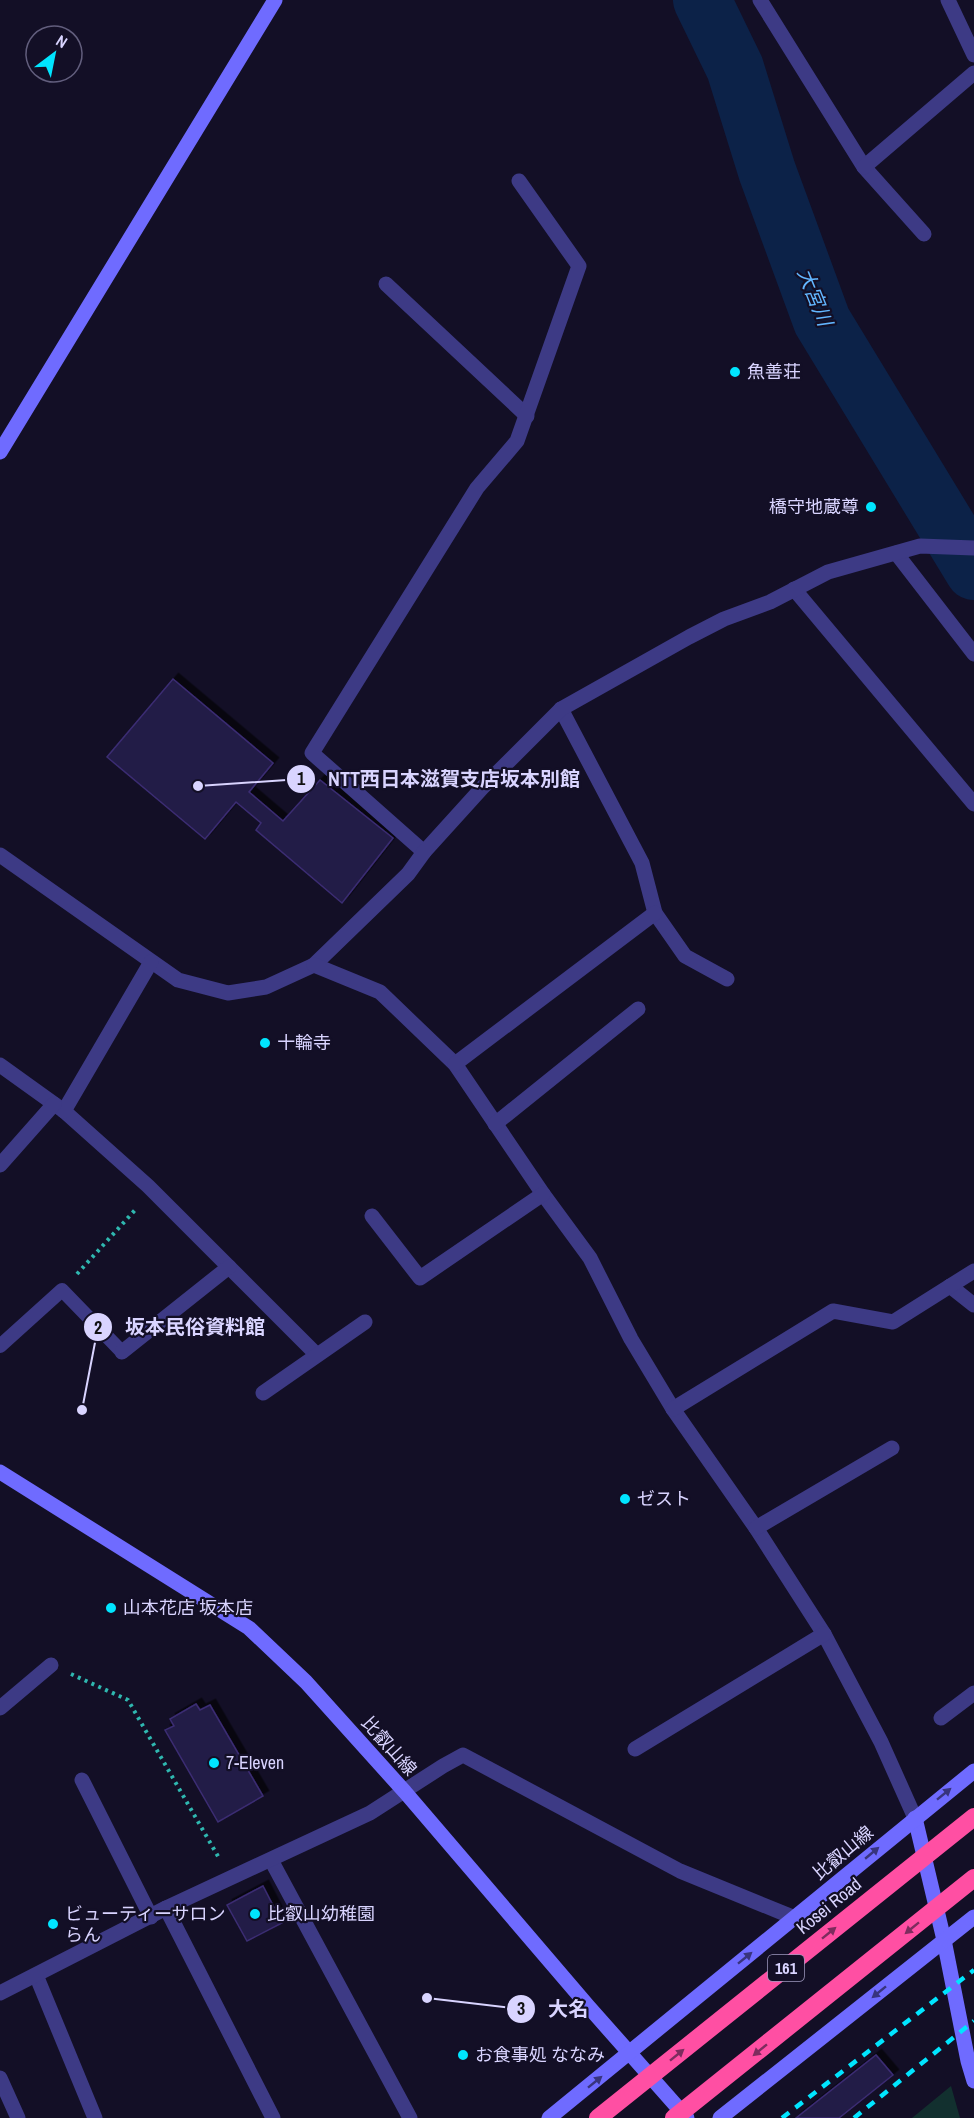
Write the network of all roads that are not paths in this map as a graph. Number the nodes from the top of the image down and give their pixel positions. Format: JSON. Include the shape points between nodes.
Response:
{"nodes":[{"id":1,"x":760,"y":0,"type":"edge"},
{"id":2,"x":948,"y":0,"type":"edge"},
{"id":3,"x":270,"y":2,"type":"edge"},
{"id":4,"x":974,"y":55,"type":"edge"},
{"id":5,"x":974,"y":73,"type":"edge"},
{"id":6,"x":864,"y":167,"type":"junction"},
{"id":7,"x":519,"y":181,"type":"dead end"},
{"id":8,"x":924,"y":234,"type":"dead end"},
{"id":9,"x":386,"y":284,"type":"dead end"},
{"id":10,"x":526,"y":416,"type":"junction"},
{"id":11,"x":0,"y":452,"type":"edge"},
{"id":12,"x":974,"y":548,"type":"edge"},
{"id":13,"x":896,"y":553,"type":"junction"},
{"id":14,"x":794,"y":589,"type":"junction"},
{"id":15,"x":974,"y":654,"type":"edge"},
{"id":16,"x":561,"y":709,"type":"junction"},
{"id":17,"x":974,"y":804,"type":"edge"},
{"id":18,"x":424,"y":852,"type":"junction"},
{"id":19,"x":0,"y":855,"type":"edge"},
{"id":20,"x":655,"y":913,"type":"junction"},
{"id":21,"x":151,"y":962,"type":"junction"},
{"id":22,"x":314,"y":965,"type":"junction"},
{"id":23,"x":728,"y":979,"type":"dead end"},
{"id":24,"x":638,"y":1009,"type":"dead end"},
{"id":25,"x":455,"y":1064,"type":"junction"},
{"id":26,"x":0,"y":1065,"type":"edge"},
{"id":27,"x":59,"y":1107,"type":"junction"},
{"id":28,"x":495,"y":1124,"type":"junction"},
{"id":29,"x":0,"y":1165,"type":"edge"},
{"id":30,"x":543,"y":1194,"type":"junction"},
{"id":31,"x":372,"y":1216,"type":"dead end"},
{"id":32,"x":229,"y":1267,"type":"junction"},
{"id":33,"x":974,"y":1270,"type":"edge"},
{"id":34,"x":950,"y":1286,"type":"junction"},
{"id":35,"x":974,"y":1305,"type":"edge"},
{"id":36,"x":365,"y":1322,"type":"dead end"},
{"id":37,"x":0,"y":1346,"type":"edge"},
{"id":38,"x":122,"y":1352,"type":"joint"},
{"id":39,"x":317,"y":1355,"type":"junction"},
{"id":40,"x":263,"y":1393,"type":"dead end"},
{"id":41,"x":673,"y":1409,"type":"junction"},
{"id":42,"x":892,"y":1448,"type":"dead end"},
{"id":43,"x":0,"y":1472,"type":"edge"},
{"id":44,"x":756,"y":1528,"type":"junction"},
{"id":45,"x":824,"y":1634,"type":"junction"},
{"id":46,"x":51,"y":1665,"type":"road end"},
{"id":47,"x":974,"y":1694,"type":"edge"},
{"id":48,"x":0,"y":1708,"type":"edge"},
{"id":49,"x":941,"y":1719,"type":"dead end"},
{"id":50,"x":635,"y":1749,"type":"dead end"},
{"id":51,"x":974,"y":1771,"type":"edge"},
{"id":52,"x":82,"y":1780,"type":"dead end"},
{"id":53,"x":405,"y":1792,"type":"junction"},
{"id":54,"x":974,"y":1817,"type":"edge"},
{"id":55,"x":915,"y":1818,"type":"junction"},
{"id":56,"x":271,"y":1860,"type":"junction"},
{"id":57,"x":974,"y":1878,"type":"edge"},
{"id":58,"x":166,"y":1908,"type":"junction"},
{"id":59,"x":150,"y":1917,"type":"junction"},
{"id":60,"x":974,"y":1917,"type":"edge"},
{"id":61,"x":795,"y":1918,"type":"junction"},
{"id":62,"x":944,"y":1940,"type":"junction"},
{"id":63,"x":36,"y":1975,"type":"junction"},
{"id":64,"x":0,"y":1993,"type":"edge"},
{"id":65,"x":630,"y":2054,"type":"junction"},
{"id":66,"x":971,"y":2058,"type":"edge"},
{"id":67,"x":0,"y":2078,"type":"edge"},
{"id":68,"x":974,"y":2081,"type":"edge"},
{"id":69,"x":18,"y":2118,"type":"edge"},
{"id":70,"x":95,"y":2118,"type":"edge"},
{"id":71,"x":273,"y":2118,"type":"edge"},
{"id":72,"x":410,"y":2118,"type":"edge"},
{"id":73,"x":549,"y":2118,"type":"edge"},
{"id":74,"x":598,"y":2118,"type":"edge"},
{"id":75,"x":674,"y":2118,"type":"edge"},
{"id":76,"x":687,"y":2118,"type":"edge"},
{"id":77,"x":720,"y":2118,"type":"edge"}],
"edges":[{"from":1,"to":6,"type":"street"},
{"from":2,"to":4,"type":"street"},
{"from":3,"to":11,"type":"street"},
{"from":5,"to":6,"type":"street"},
{"from":6,"to":8,"type":"street"},
{"from":7,"to":10,"type":"street","via":[[579,267]]},
{"from":9,"to":10,"type":"street"},
{"from":10,"to":18,"type":"street","via":[[517,441],[477,488],[312,753]]},
{"from":12,"to":13,"type":"street","via":[[920,546]]},
{"from":13,"to":14,"type":"street","via":[[828,572]]},
{"from":13,"to":15,"type":"street"},
{"from":14,"to":16,"type":"street","via":[[689,637]]},
{"from":14,"to":17,"type":"street"},
{"from":16,"to":18,"type":"street"},
{"from":16,"to":20,"type":"street","via":[[642,862]]},
{"from":18,"to":22,"type":"street","via":[[408,874]]},
{"from":19,"to":21,"type":"street"},
{"from":20,"to":23,"type":"street","via":[[685,956]]},
{"from":20,"to":25,"type":"street"},
{"from":21,"to":22,"type":"street","via":[[178,980],[228,993],[266,987]]},
{"from":21,"to":27,"type":"street"},
{"from":22,"to":25,"type":"street","via":[[380,992]]},
{"from":24,"to":28,"type":"street"},
{"from":25,"to":28,"type":"street"},
{"from":26,"to":27,"type":"street"},
{"from":27,"to":29,"type":"street"},
{"from":27,"to":32,"type":"street","via":[[153,1191]]},
{"from":28,"to":30,"type":"street"},
{"from":30,"to":31,"type":"street","via":[[420,1278]]},
{"from":30,"to":41,"type":"street","via":[[590,1258],[631,1339]]},
{"from":32,"to":38,"type":"street"},
{"from":32,"to":39,"type":"street"},
{"from":33,"to":34,"type":"street"},
{"from":34,"to":35,"type":"street"},
{"from":34,"to":41,"type":"street","via":[[893,1322],[833,1311]]},
{"from":36,"to":39,"type":"street"},
{"from":37,"to":38,"type":"lane","via":[[62,1290]]},
{"from":39,"to":40,"type":"street"},
{"from":41,"to":44,"type":"street"},
{"from":42,"to":44,"type":"street"},
{"from":43,"to":53,"type":"street","name":"比叡山線","via":[[249,1628],[306,1682]]},
{"from":44,"to":45,"type":"street"},
{"from":45,"to":50,"type":"street"},
{"from":45,"to":55,"type":"street","via":[[881,1742]]},
{"from":46,"to":48,"type":"street"},
{"from":47,"to":49,"type":"street"},
{"from":55,"to":51,"type":"street","name":"比叡山線","one_way":true},
{"from":52,"to":59,"type":"street"},
{"from":53,"to":56,"type":"street"},
{"from":53,"to":61,"type":"street","via":[[463,1755],[680,1871]]},
{"from":53,"to":65,"type":"street","name":"比叡山線"},
{"from":74,"to":54,"type":"highway","name":"Kosei Road","number":"161","one_way":true,"bridge":true},
{"from":61,"to":55,"type":"street","name":"比叡山線","one_way":true},
{"from":55,"to":62,"type":"street"},
{"from":56,"to":58,"type":"street"},
{"from":56,"to":72,"type":"street"},
{"from":57,"to":75,"type":"highway","number":"161","one_way":true,"bridge":true},
{"from":58,"to":59,"type":"street"},
{"from":58,"to":71,"type":"street"},
{"from":59,"to":63,"type":"street"},
{"from":60,"to":62,"type":"street"},
{"from":65,"to":61,"type":"street","name":"比叡山線","one_way":true},
{"from":62,"to":66,"type":"street"},
{"from":62,"to":77,"type":"street","one_way":true},
{"from":63,"to":64,"type":"street"},
{"from":63,"to":70,"type":"street"},
{"from":73,"to":65,"type":"street","name":"比叡山線","one_way":true},
{"from":65,"to":76,"type":"street","name":"比叡山線"},
{"from":66,"to":68,"type":"street"},
{"from":67,"to":69,"type":"street"}]}
